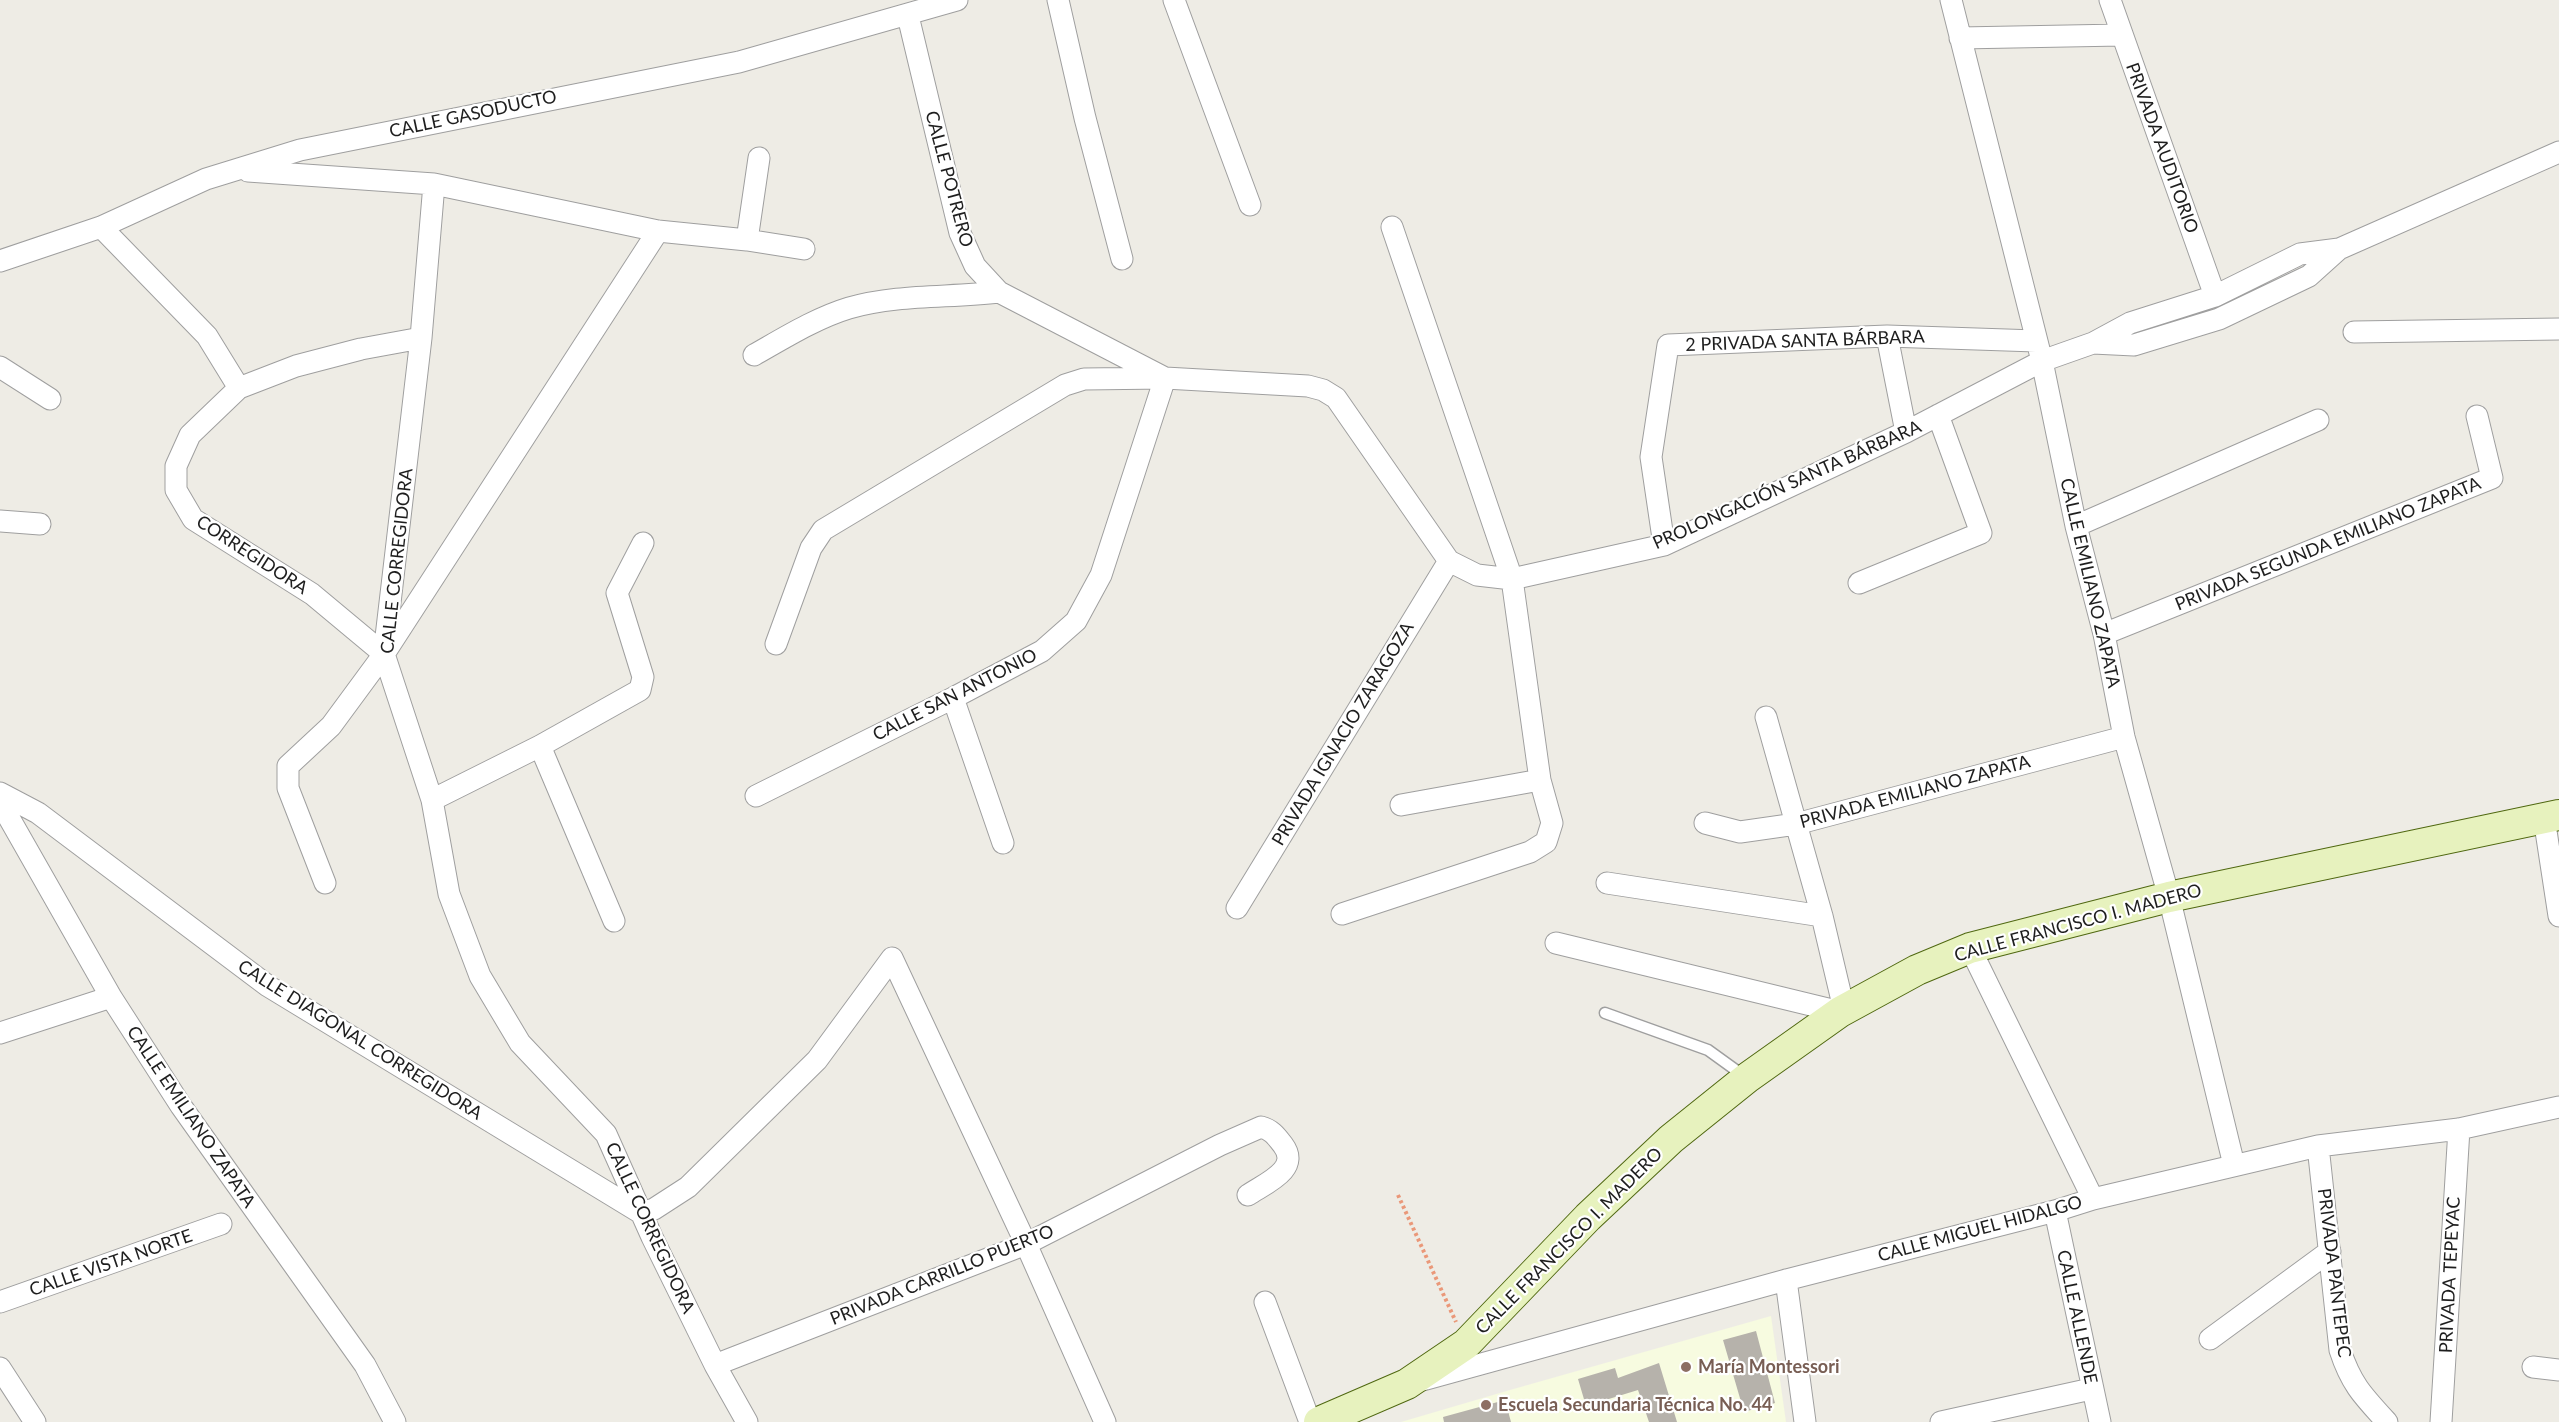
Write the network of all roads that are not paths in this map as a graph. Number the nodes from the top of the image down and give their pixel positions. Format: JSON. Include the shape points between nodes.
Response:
{"nodes":[{"id":1,"x":957,"y":0,"type":"edge"},
{"id":2,"x":1058,"y":0,"type":"edge"},
{"id":3,"x":1174,"y":0,"type":"edge"},
{"id":4,"x":1951,"y":0,"type":"edge"},
{"id":5,"x":2110,"y":0,"type":"edge"},
{"id":6,"x":908,"y":16,"type":"junction"},
{"id":7,"x":2121,"y":35,"type":"junction"},
{"id":8,"x":1960,"y":38,"type":"junction"},
{"id":9,"x":2559,"y":152,"type":"edge"},
{"id":10,"x":759,"y":158,"type":"dead end"},
{"id":11,"x":235,"y":171,"type":"junction"},
{"id":12,"x":434,"y":184,"type":"junction"},
{"id":13,"x":1250,"y":205,"type":"dead end"},
{"id":14,"x":1392,"y":226,"type":"dead end"},
{"id":15,"x":101,"y":227,"type":"junction"},
{"id":16,"x":658,"y":231,"type":"junction"},
{"id":17,"x":747,"y":240,"type":"junction"},
{"id":18,"x":804,"y":249,"type":"dead end"},
{"id":19,"x":2339,"y":249,"type":"junction"},
{"id":20,"x":1122,"y":259,"type":"dead end"},
{"id":21,"x":0,"y":261,"type":"edge"},
{"id":22,"x":999,"y":292,"type":"junction"},
{"id":23,"x":2215,"y":296,"type":"junction"},
{"id":24,"x":2559,"y":329,"type":"edge"},
{"id":25,"x":2354,"y":332,"type":"dead end"},
{"id":26,"x":1887,"y":336,"type":"junction"},
{"id":27,"x":421,"y":338,"type":"junction"},
{"id":28,"x":2093,"y":343,"type":"junction"},
{"id":29,"x":2039,"y":351,"type":"junction"},
{"id":30,"x":754,"y":354,"type":"dead end"},
{"id":31,"x":0,"y":367,"type":"edge"},
{"id":32,"x":1165,"y":378,"type":"junction"},
{"id":33,"x":239,"y":388,"type":"junction"},
{"id":34,"x":50,"y":399,"type":"dead end"},
{"id":35,"x":1938,"y":415,"type":"junction"},
{"id":36,"x":2477,"y":416,"type":"dead end"},
{"id":37,"x":2318,"y":420,"type":"dead end"},
{"id":38,"x":1906,"y":432,"type":"junction"},
{"id":39,"x":0,"y":521,"type":"edge"},
{"id":40,"x":40,"y":524,"type":"dead end"},
{"id":41,"x":2076,"y":526,"type":"junction"},
{"id":42,"x":643,"y":543,"type":"dead end"},
{"id":43,"x":1664,"y":545,"type":"junction"},
{"id":44,"x":1449,"y":561,"type":"junction"},
{"id":45,"x":1512,"y":579,"type":"junction"},
{"id":46,"x":1859,"y":583,"type":"dead end"},
{"id":47,"x":2104,"y":634,"type":"junction"},
{"id":48,"x":776,"y":644,"type":"dead end"},
{"id":49,"x":384,"y":654,"type":"junction"},
{"id":50,"x":953,"y":698,"type":"junction"},
{"id":51,"x":1766,"y":717,"type":"dead end"},
{"id":52,"x":2124,"y":737,"type":"junction"},
{"id":53,"x":540,"y":746,"type":"junction"},
{"id":54,"x":1540,"y":780,"type":"junction"},
{"id":55,"x":0,"y":793,"type":"edge"},
{"id":56,"x":756,"y":796,"type":"dead end"},
{"id":57,"x":432,"y":800,"type":"junction"},
{"id":58,"x":0,"y":802,"type":"edge"},
{"id":59,"x":1401,"y":805,"type":"dead end"},
{"id":60,"x":2552,"y":816,"type":"edge"},
{"id":61,"x":1705,"y":822,"type":"dead end"},
{"id":62,"x":1796,"y":824,"type":"junction"},
{"id":63,"x":1003,"y":843,"type":"dead end"},
{"id":64,"x":325,"y":883,"type":"dead end"},
{"id":65,"x":1607,"y":883,"type":"dead end"},
{"id":66,"x":2169,"y":897,"type":"junction"},
{"id":67,"x":1237,"y":908,"type":"dead end"},
{"id":68,"x":1342,"y":914,"type":"dead end"},
{"id":69,"x":1822,"y":916,"type":"junction"},
{"id":70,"x":2559,"y":916,"type":"edge"},
{"id":71,"x":614,"y":921,"type":"dead end"},
{"id":72,"x":1556,"y":943,"type":"dead end"},
{"id":73,"x":1970,"y":948,"type":"junction"},
{"id":74,"x":111,"y":997,"type":"junction"},
{"id":75,"x":1842,"y":1011,"type":"junction"},
{"id":76,"x":1605,"y":1014,"type":"dead end"},
{"id":77,"x":0,"y":1033,"type":"edge"},
{"id":78,"x":1747,"y":1078,"type":"junction"},
{"id":79,"x":2559,"y":1107,"type":"edge"},
{"id":80,"x":2459,"y":1129,"type":"junction"},
{"id":81,"x":2318,"y":1146,"type":"junction"},
{"id":82,"x":2234,"y":1165,"type":"junction"},
{"id":83,"x":1248,"y":1195,"type":"dead end"},
{"id":84,"x":2093,"y":1199,"type":"junction"},
{"id":85,"x":2055,"y":1212,"type":"junction"},
{"id":86,"x":641,"y":1213,"type":"junction"},
{"id":87,"x":221,"y":1224,"type":"dead end"},
{"id":88,"x":1026,"y":1244,"type":"junction"},
{"id":89,"x":2330,"y":1251,"type":"junction"},
{"id":90,"x":1786,"y":1280,"type":"junction"},
{"id":91,"x":0,"y":1302,"type":"edge"},
{"id":92,"x":1265,"y":1302,"type":"dead end"},
{"id":93,"x":2210,"y":1339,"type":"dead end"},
{"id":94,"x":715,"y":1365,"type":"junction"},
{"id":95,"x":2533,"y":1367,"type":"dead end"},
{"id":96,"x":0,"y":1368,"type":"edge"},
{"id":97,"x":2559,"y":1370,"type":"edge"},
{"id":98,"x":1407,"y":1384,"type":"junction"},
{"id":99,"x":2091,"y":1389,"type":"junction"},
{"id":100,"x":34,"y":1422,"type":"edge"},
{"id":101,"x":395,"y":1422,"type":"edge"},
{"id":102,"x":747,"y":1422,"type":"edge"},
{"id":103,"x":1105,"y":1422,"type":"edge"},
{"id":104,"x":1310,"y":1422,"type":"edge"},
{"id":105,"x":1319,"y":1422,"type":"edge"},
{"id":106,"x":1805,"y":1422,"type":"edge"},
{"id":107,"x":1941,"y":1422,"type":"edge"},
{"id":108,"x":2100,"y":1422,"type":"edge"},
{"id":109,"x":2387,"y":1422,"type":"edge"},
{"id":110,"x":2441,"y":1422,"type":"edge"}],
"edges":[{"from":1,"to":6,"type":"street","name":"CALLE GASODUCTO"},
{"from":2,"to":20,"type":"street"},
{"from":3,"to":13,"type":"street"},
{"from":4,"to":8,"type":"street","name":"CALLE EMILIANO ZAPATA"},
{"from":5,"to":7,"type":"street","name":"PRIVADA AUDITORIO"},
{"from":6,"to":11,"type":"street","name":"CALLE GASODUCTO","via":[[739,62],[300,150]]},
{"from":6,"to":22,"type":"street","name":"CALLE POTRERO","via":[[960,233],[975,266]]},
{"from":7,"to":8,"type":"street"},
{"from":7,"to":23,"type":"street","name":"PRIVADA AUDITORIO"},
{"from":8,"to":29,"type":"street","name":"CALLE EMILIANO ZAPATA"},
{"from":9,"to":19,"type":"street","name":"PROLONGACIÓN SANTA BÁRBARA"},
{"from":10,"to":17,"type":"street"},
{"from":11,"to":12,"type":"street"},
{"from":11,"to":15,"type":"street","name":"CALLE GASODUCTO","via":[[206,179]]},
{"from":12,"to":16,"type":"street"},
{"from":12,"to":27,"type":"street","name":"CALLE CORREGIDORA"},
{"from":14,"to":45,"type":"street"},
{"from":15,"to":21,"type":"street","name":"CALLE GASODUCTO"},
{"from":15,"to":33,"type":"street","via":[[207,336]]},
{"from":16,"to":17,"type":"street"},
{"from":16,"to":49,"type":"street"},
{"from":17,"to":18,"type":"street"},
{"from":19,"to":23,"type":"street","name":"PROLONGACIÓN SANTA BÁRBARA","via":[[2300,254]]},
{"from":19,"to":28,"type":"street","name":"PROLONGACIÓN SANTA BÁRBARA","via":[[2309,276],[2218,319],[2134,345]]},
{"from":22,"to":30,"type":"street","via":[[898,298],[848,308]]},
{"from":22,"to":32,"type":"street","name":"CALLE POTRERO"},
{"from":23,"to":28,"type":"street","name":"PROLONGACIÓN SANTA BÁRBARA","via":[[2130,323]]},
{"from":24,"to":25,"type":"street"},
{"from":26,"to":29,"type":"street","name":"2 PRIVADA SANTA BÁRBARA"},
{"from":26,"to":38,"type":"street"},
{"from":26,"to":43,"type":"street","name":"2 PRIVADA SANTA BÁRBARA","via":[[1668,345],[1651,457]]},
{"from":27,"to":33,"type":"street","name":"CORREGIDORA","via":[[296,366]]},
{"from":27,"to":49,"type":"street","name":"CALLE CORREGIDORA"},
{"from":28,"to":29,"type":"street","name":"PROLONGACIÓN SANTA BÁRBARA"},
{"from":29,"to":35,"type":"street","name":"PROLONGACIÓN SANTA BÁRBARA"},
{"from":29,"to":41,"type":"street","name":"CALLE EMILIANO ZAPATA"},
{"from":31,"to":34,"type":"street"},
{"from":32,"to":44,"type":"street","name":"PROLONGACIÓN SANTA BÁRBARA","via":[[1308,386],[1336,398]]},
{"from":32,"to":48,"type":"street","name":"PROLONGACIÓN SANTA BÁRBARA","via":[[1084,379],[1065,385],[823,530],[811,548]]},
{"from":32,"to":50,"type":"street","name":"CALLE SAN ANTONIO","via":[[1101,574],[1076,621],[1042,651]]},
{"from":33,"to":49,"type":"street","name":"CORREGIDORA","via":[[190,435],[176,466],[176,490],[193,519],[312,594]]},
{"from":35,"to":38,"type":"street","name":"PROLONGACIÓN SANTA BÁRBARA"},
{"from":35,"to":46,"type":"street","via":[[1982,533]]},
{"from":36,"to":47,"type":"street","name":"PRIVADA SEGUNDA EMILIANO ZAPATA","via":[[2492,478]]},
{"from":37,"to":41,"type":"street"},
{"from":38,"to":43,"type":"street","name":"PROLONGACIÓN SANTA BÁRBARA"},
{"from":39,"to":40,"type":"street"},
{"from":41,"to":47,"type":"street","name":"CALLE EMILIANO ZAPATA"},
{"from":42,"to":53,"type":"street","via":[[617,593],[642,677],[640,690]]},
{"from":43,"to":45,"type":"street","name":"PROLONGACIÓN SANTA BÁRBARA"},
{"from":44,"to":45,"type":"street","name":"PROLONGACIÓN SANTA BÁRBARA","via":[[1477,575]]},
{"from":44,"to":67,"type":"street","name":"PRIVADA IGNACIO ZARAGOZA"},
{"from":45,"to":54,"type":"street"},
{"from":47,"to":52,"type":"street","name":"CALLE EMILIANO ZAPATA"},
{"from":49,"to":57,"type":"street","name":"CALLE CORREGIDORA"},
{"from":49,"to":64,"type":"street","via":[[331,726],[288,766],[288,789]]},
{"from":50,"to":56,"type":"street","name":"CALLE SAN ANTONIO"},
{"from":50,"to":63,"type":"street"},
{"from":51,"to":62,"type":"street"},
{"from":52,"to":62,"type":"street","name":"PRIVADA EMILIANO ZAPATA"},
{"from":52,"to":66,"type":"street","name":"CALLE EMILIANO ZAPATA"},
{"from":53,"to":57,"type":"street"},
{"from":53,"to":71,"type":"street"},
{"from":54,"to":59,"type":"street"},
{"from":54,"to":68,"type":"street","via":[[1552,824],[1546,842],[1530,852]]},
{"from":55,"to":86,"type":"street","name":"CALLE DIAGONAL CORREGIDORA","via":[[38,813],[268,986]]},
{"from":57,"to":86,"type":"street","name":"CALLE CORREGIDORA","via":[[449,894],[480,976],[520,1043],[606,1134]]},
{"from":58,"to":74,"type":"street","name":"CALLE EMILIANO ZAPATA"},
{"from":60,"to":66,"type":"street","name":"CALLE FRANCISCO I. MADERO"},
{"from":60,"to":70,"type":"street"},
{"from":61,"to":62,"type":"street","name":"PRIVADA EMILIANO ZAPATA","via":[[1740,832]]},
{"from":62,"to":69,"type":"street"},
{"from":65,"to":69,"type":"street"},
{"from":66,"to":73,"type":"street","name":"CALLE FRANCISCO I. MADERO"},
{"from":66,"to":82,"type":"street","name":"CALLE EMILIANO ZAPATA"},
{"from":69,"to":75,"type":"street"},
{"from":72,"to":75,"type":"street"},
{"from":73,"to":75,"type":"street","name":"CALLE FRANCISCO I. MADERO","via":[[1917,970]]},
{"from":73,"to":84,"type":"street"},
{"from":74,"to":77,"type":"street"},
{"from":74,"to":101,"type":"street","name":"CALLE EMILIANO ZAPATA","via":[[201,1134],[365,1365]]},
{"from":75,"to":78,"type":"street","name":"CALLE FRANCISCO I. MADERO"},
{"from":76,"to":78,"type":"lane","via":[[1708,1050]]},
{"from":78,"to":98,"type":"street","name":"CALLE FRANCISCO I. MADERO","via":[[1671,1139],[1588,1217],[1466,1344]]},
{"from":79,"to":80,"type":"street","name":"CALLE MIGUEL HIDALGO"},
{"from":80,"to":81,"type":"street","name":"CALLE MIGUEL HIDALGO"},
{"from":80,"to":110,"type":"street","name":"PRIVADA TEPEYAC"},
{"from":81,"to":82,"type":"street","name":"CALLE MIGUEL HIDALGO"},
{"from":81,"to":89,"type":"street","name":"PRIVADA PANTEPEC"},
{"from":82,"to":84,"type":"street","name":"CALLE MIGUEL HIDALGO"},
{"from":83,"to":88,"type":"street","name":"PRIVADA CARRILLO PUERTO","via":[[1284,1171],[1289,1163],[1288,1151],[1271,1130],[1261,1127]]},
{"from":84,"to":85,"type":"street","name":"CALLE MIGUEL HIDALGO"},
{"from":85,"to":90,"type":"street","name":"CALLE MIGUEL HIDALGO"},
{"from":85,"to":99,"type":"street","name":"CALLE ALLENDE"},
{"from":86,"to":88,"type":"street","via":[[688,1187],[817,1060],[892,958]]},
{"from":86,"to":94,"type":"street","name":"CALLE CORREGIDORA"},
{"from":87,"to":91,"type":"street","name":"CALLE VISTA NORTE"},
{"from":88,"to":94,"type":"street","name":"PRIVADA CARRILLO PUERTO"},
{"from":88,"to":103,"type":"street"},
{"from":89,"to":93,"type":"street"},
{"from":89,"to":109,"type":"street","name":"PRIVADA PANTEPEC","via":[[2340,1350],[2360,1393]]},
{"from":90,"to":98,"type":"street","name":"CALLE MIGUEL HIDALGO"},
{"from":90,"to":106,"type":"street"},
{"from":92,"to":104,"type":"street"},
{"from":94,"to":102,"type":"street","name":"CALLE CORREGIDORA"},
{"from":95,"to":97,"type":"street"},
{"from":96,"to":100,"type":"street"},
{"from":98,"to":105,"type":"street","name":"CALLE FRANCISCO I. MADERO"},
{"from":99,"to":107,"type":"street"},
{"from":99,"to":108,"type":"street","name":"CALLE ALLENDE"}]}
